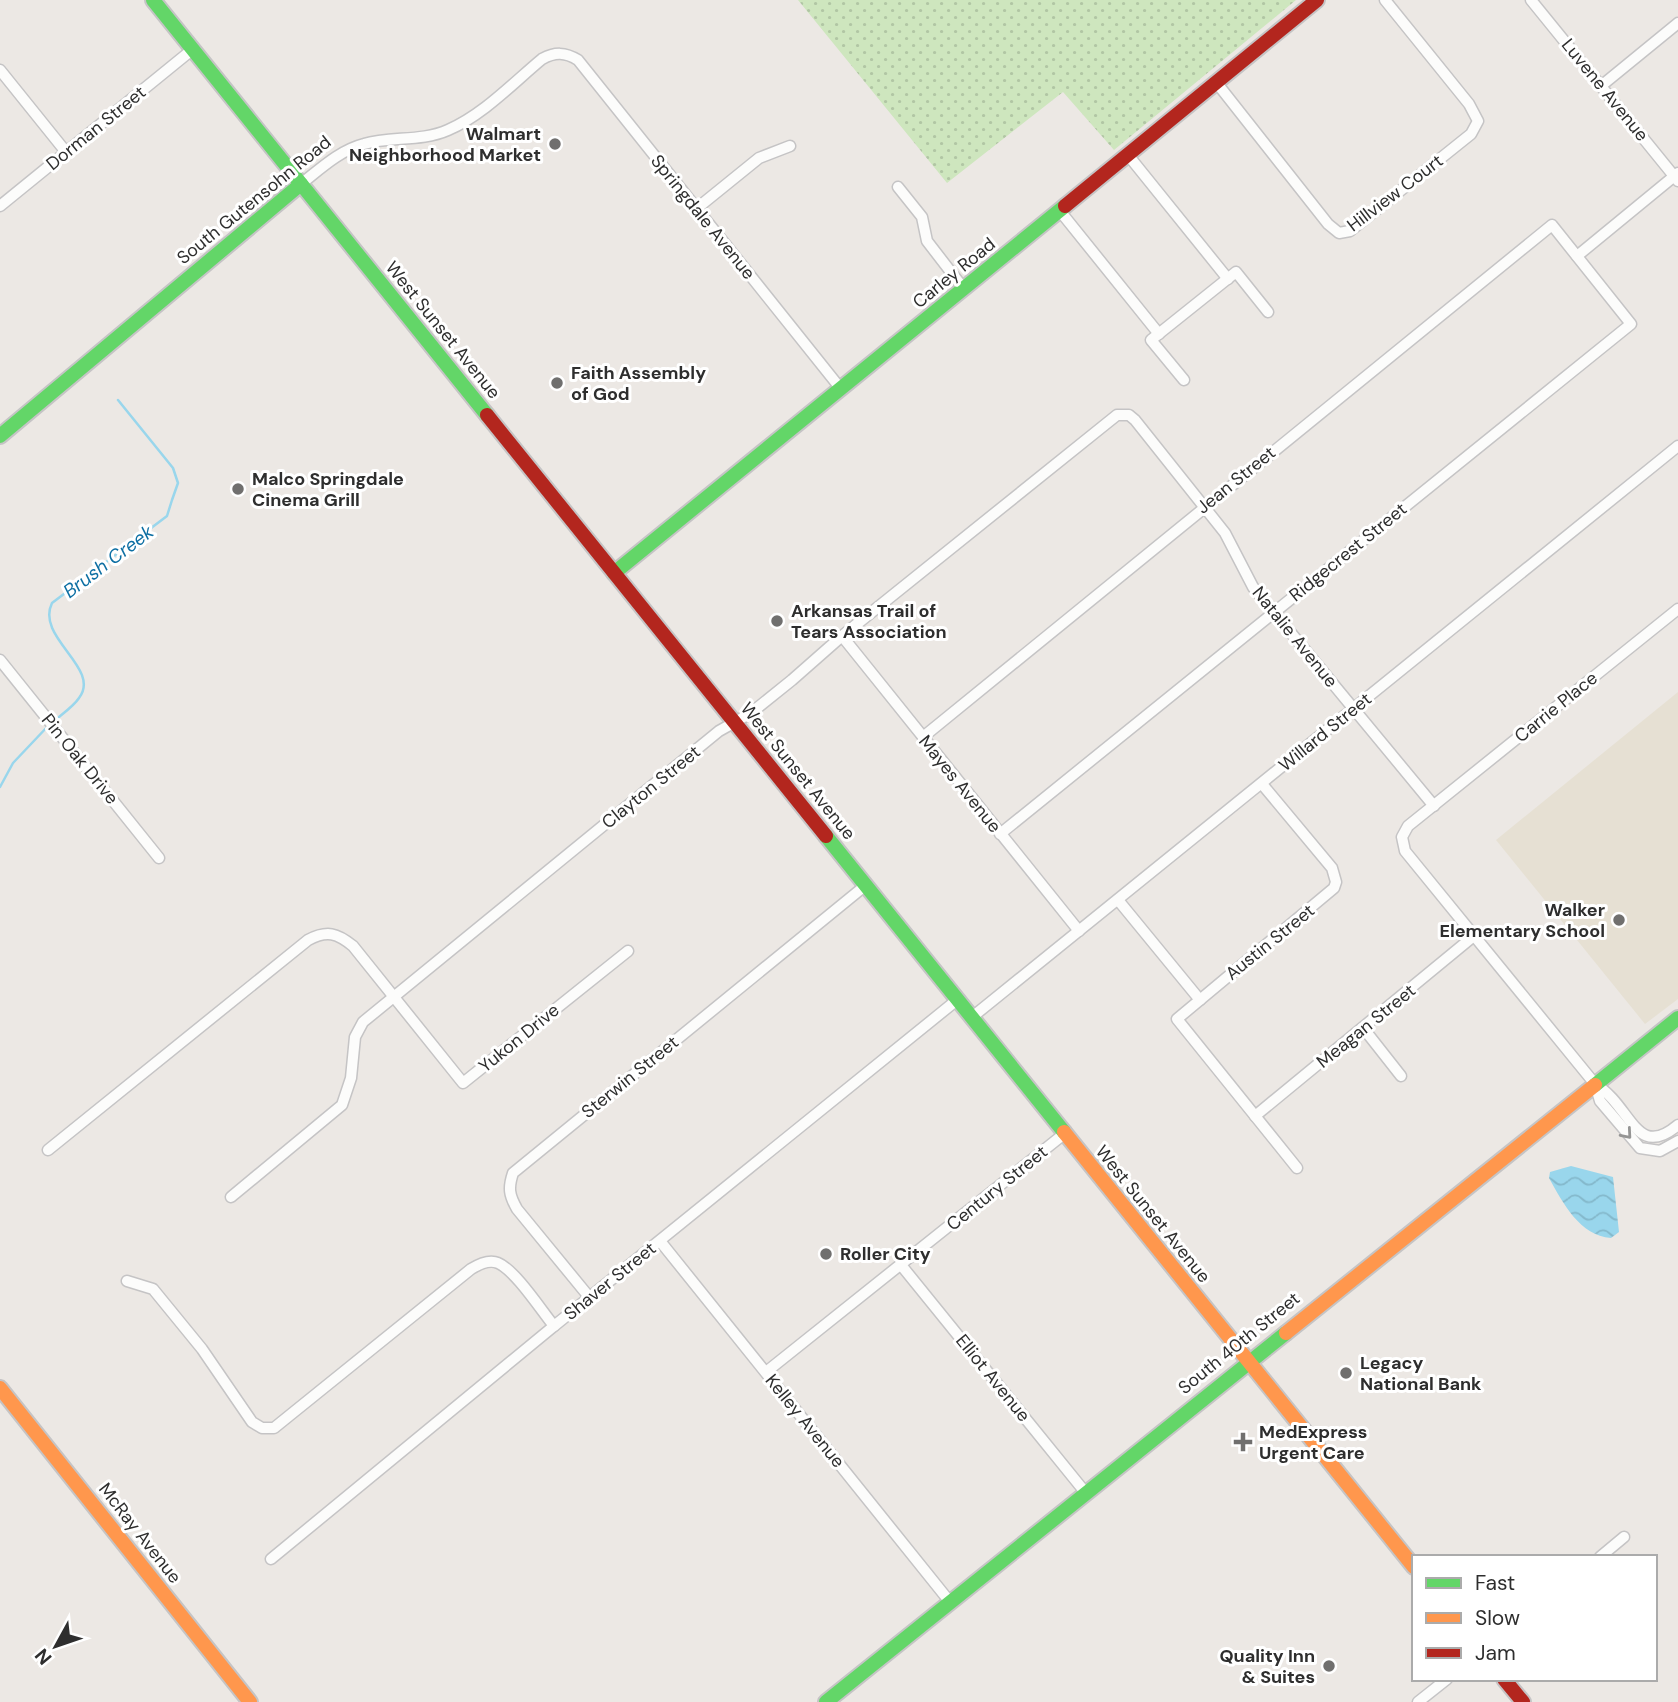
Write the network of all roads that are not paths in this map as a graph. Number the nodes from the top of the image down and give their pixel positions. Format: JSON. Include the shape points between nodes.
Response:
{"nodes":[{"id":1,"x":153,"y":0,"type":"edge"},
{"id":2,"x":1317,"y":0,"type":"edge"},
{"id":3,"x":1385,"y":0,"type":"edge"},
{"id":4,"x":1531,"y":0,"type":"edge"},
{"id":5,"x":1678,"y":23,"type":"edge"},
{"id":6,"x":193,"y":49,"type":"junction"},
{"id":7,"x":560,"y":53,"type":"joint"},
{"id":8,"x":0,"y":70,"type":"edge"},
{"id":9,"x":1216,"y":82,"type":"junction"},
{"id":10,"x":1601,"y":86,"type":"junction"},
{"id":11,"x":790,"y":146,"type":"dead end"},
{"id":12,"x":66,"y":152,"type":"junction"},
{"id":13,"x":1128,"y":155,"type":"junction"},
{"id":14,"x":1677,"y":176,"type":"edge"},
{"id":15,"x":301,"y":184,"type":"junction"},
{"id":16,"x":898,"y":187,"type":"dead end"},
{"id":17,"x":0,"y":206,"type":"edge"},
{"id":18,"x":696,"y":209,"type":"junction"},
{"id":19,"x":1060,"y":211,"type":"junction"},
{"id":20,"x":1577,"y":256,"type":"junction"},
{"id":21,"x":1228,"y":279,"type":"junction"},
{"id":22,"x":964,"y":289,"type":"junction"},
{"id":23,"x":1268,"y":312,"type":"dead end"},
{"id":24,"x":1160,"y":334,"type":"junction"},
{"id":25,"x":1184,"y":380,"type":"dead end"},
{"id":26,"x":841,"y":389,"type":"junction"},
{"id":27,"x":1123,"y":414,"type":"joint"},
{"id":28,"x":0,"y":436,"type":"edge"},
{"id":29,"x":1678,"y":446,"type":"edge"},
{"id":30,"x":1204,"y":506,"type":"junction"},
{"id":31,"x":614,"y":573,"type":"junction"},
{"id":32,"x":1678,"y":609,"type":"edge"},
{"id":33,"x":1274,"y":612,"type":"junction"},
{"id":34,"x":842,"y":636,"type":"junction"},
{"id":35,"x":0,"y":660,"type":"edge"},
{"id":36,"x":11,"y":673,"type":"junction"},
{"id":37,"x":0,"y":682,"type":"edge"},
{"id":38,"x":1354,"y":708,"type":"junction"},
{"id":39,"x":734,"y":723,"type":"junction"},
{"id":40,"x":923,"y":737,"type":"junction"},
{"id":41,"x":1262,"y":784,"type":"junction"},
{"id":42,"x":1434,"y":806,"type":"junction"},
{"id":43,"x":1000,"y":834,"type":"junction"},
{"id":44,"x":159,"y":858,"type":"dead end"},
{"id":45,"x":866,"y":885,"type":"junction"},
{"id":46,"x":1118,"y":900,"type":"junction"},
{"id":47,"x":1079,"y":932,"type":"junction"},
{"id":48,"x":1475,"y":936,"type":"junction"},
{"id":49,"x":628,"y":951,"type":"dead end"},
{"id":50,"x":393,"y":996,"type":"junction"},
{"id":51,"x":957,"y":1000,"type":"junction"},
{"id":52,"x":1200,"y":1000,"type":"junction"},
{"id":53,"x":971,"y":1018,"type":"junction"},
{"id":54,"x":1678,"y":1018,"type":"edge"},
{"id":55,"x":1364,"y":1029,"type":"junction"},
{"id":56,"x":1401,"y":1076,"type":"dead end"},
{"id":57,"x":1595,"y":1084,"type":"junction"},
{"id":58,"x":1255,"y":1116,"type":"junction"},
{"id":59,"x":1678,"y":1125,"type":"edge"},
{"id":60,"x":1064,"y":1134,"type":"junction"},
{"id":61,"x":1664,"y":1136,"type":"junction"},
{"id":62,"x":1676,"y":1147,"type":"edge"},
{"id":63,"x":48,"y":1150,"type":"dead end"},
{"id":64,"x":1297,"y":1168,"type":"dead end"},
{"id":65,"x":231,"y":1197,"type":"dead end"},
{"id":66,"x":660,"y":1241,"type":"junction"},
{"id":67,"x":901,"y":1265,"type":"junction"},
{"id":68,"x":127,"y":1281,"type":"dead end"},
{"id":69,"x":590,"y":1298,"type":"junction"},
{"id":70,"x":554,"y":1326,"type":"junction"},
{"id":71,"x":1247,"y":1361,"type":"junction"},
{"id":72,"x":766,"y":1372,"type":"junction"},
{"id":73,"x":0,"y":1388,"type":"edge"},
{"id":74,"x":1085,"y":1492,"type":"junction"},
{"id":75,"x":1624,"y":1538,"type":"dead end"},
{"id":76,"x":1603,"y":1555,"type":"edge"},
{"id":77,"x":271,"y":1559,"type":"dead end"},
{"id":78,"x":1412,"y":1565,"type":"edge"},
{"id":79,"x":950,"y":1602,"type":"junction"},
{"id":80,"x":1444,"y":1681,"type":"edge"},
{"id":81,"x":1506,"y":1681,"type":"edge"},
{"id":82,"x":250,"y":1702,"type":"edge"},
{"id":83,"x":827,"y":1702,"type":"edge"},
{"id":84,"x":1418,"y":1702,"type":"edge"},
{"id":85,"x":1523,"y":1702,"type":"edge"}],
"edges":[{"from":1,"to":6,"type":"main road","name":"West Sunset Avenue"},
{"from":2,"to":9,"type":"main road","name":"Carley Road"},
{"from":3,"to":9,"type":"street","name":"Hillview Court","via":[[1478,121],[1471,134],[1350,231],[1333,229]]},
{"from":4,"to":10,"type":"street","name":"Luvene Avenue"},
{"from":5,"to":10,"type":"street"},
{"from":6,"to":12,"type":"street","name":"Dorman Street"},
{"from":6,"to":15,"type":"main road","name":"West Sunset Avenue"},
{"from":7,"to":15,"type":"street","name":"South Gutensohn Road","via":[[542,59],[457,125],[431,135],[349,149]]},
{"from":7,"to":18,"type":"street","name":"Springdale Avenue","via":[[578,60]]},
{"from":8,"to":12,"type":"street"},
{"from":9,"to":13,"type":"main road","name":"Carley Road"},
{"from":10,"to":14,"type":"street","name":"Luvene Avenue"},
{"from":11,"to":18,"type":"street","via":[[759,158]]},
{"from":12,"to":17,"type":"street","name":"Dorman Street"},
{"from":13,"to":19,"type":"main road","name":"Carley Road"},
{"from":13,"to":21,"type":"street"},
{"from":14,"to":20,"type":"street"},
{"from":15,"to":28,"type":"main road","name":"South Gutensohn Road"},
{"from":15,"to":31,"type":"main road","name":"West Sunset Avenue"},
{"from":16,"to":22,"type":"street","via":[[922,217],[927,241]]},
{"from":18,"to":26,"type":"street","name":"Springdale Avenue"},
{"from":19,"to":22,"type":"main road","name":"Carley Road"},
{"from":19,"to":24,"type":"street"},
{"from":20,"to":30,"type":"street","name":"Jean Street","via":[[1552,225]]},
{"from":20,"to":33,"type":"street","name":"Ridgecrest Street","via":[[1631,324]]},
{"from":21,"to":23,"type":"street","via":[[1236,272]]},
{"from":21,"to":24,"type":"street"},
{"from":22,"to":26,"type":"main road","name":"Carley Road"},
{"from":24,"to":25,"type":"street","via":[[1151,341]]},
{"from":26,"to":31,"type":"main road","name":"Carley Road"},
{"from":27,"to":30,"type":"street","name":"Natalie Avenue","via":[[1135,420]]},
{"from":27,"to":34,"type":"street","name":"Clayton Street","via":[[1111,418]]},
{"from":29,"to":38,"type":"street","name":"Willard Street"},
{"from":30,"to":33,"type":"street","name":"Natalie Avenue","via":[[1233,546],[1253,587]]},
{"from":30,"to":40,"type":"street","name":"Jean Street"},
{"from":31,"to":39,"type":"main road","name":"West Sunset Avenue"},
{"from":32,"to":42,"type":"street","name":"Carrie Place"},
{"from":33,"to":38,"type":"street","name":"Natalie Avenue"},
{"from":33,"to":43,"type":"street","name":"Ridgecrest Street"},
{"from":34,"to":39,"type":"street","name":"Clayton Street","via":[[785,687]]},
{"from":34,"to":40,"type":"street","name":"Mayes Avenue"},
{"from":35,"to":36,"type":"street","name":"Pin Oak Drive"},
{"from":36,"to":37,"type":"street"},
{"from":36,"to":44,"type":"street","name":"Pin Oak Drive"},
{"from":38,"to":41,"type":"street","name":"Willard Street"},
{"from":38,"to":42,"type":"street","name":"Natalie Avenue"},
{"from":39,"to":45,"type":"main road","name":"West Sunset Avenue"},
{"from":39,"to":50,"type":"street","name":"Clayton Street"},
{"from":40,"to":43,"type":"street","name":"Mayes Avenue"},
{"from":41,"to":46,"type":"street","name":"Willard Street"},
{"from":41,"to":52,"type":"street","name":"Austin Street","via":[[1332,868],[1336,882],[1330,893]]},
{"from":42,"to":48,"type":"street","via":[[1408,826],[1402,844]]},
{"from":43,"to":47,"type":"street","name":"Mayes Avenue"},
{"from":45,"to":51,"type":"main road","name":"West Sunset Avenue"},
{"from":45,"to":69,"type":"street","name":"Sterwin Street","via":[[513,1173],[509,1185],[513,1203]]},
{"from":46,"to":47,"type":"street","name":"Willard Street"},
{"from":46,"to":52,"type":"street"},
{"from":47,"to":53,"type":"street","name":"Willard Street"},
{"from":48,"to":55,"type":"street","name":"Meagan Street"},
{"from":48,"to":57,"type":"street"},
{"from":49,"to":50,"type":"street","name":"Yukon Drive","via":[[463,1083]]},
{"from":50,"to":63,"type":"street","via":[[354,946],[341,936],[319,934]]},
{"from":50,"to":65,"type":"street","name":"Clayton Street","via":[[363,1022],[355,1037],[351,1078],[342,1105]]},
{"from":51,"to":53,"type":"main road","name":"West Sunset Avenue"},
{"from":51,"to":66,"type":"street","name":"Shaver Street"},
{"from":52,"to":58,"type":"street","via":[[1177,1019]]},
{"from":53,"to":60,"type":"main road","name":"West Sunset Avenue"},
{"from":54,"to":57,"type":"main road","name":"South 40th Street"},
{"from":55,"to":56,"type":"street"},
{"from":55,"to":58,"type":"street","name":"Meagan Street"},
{"from":57,"to":61,"type":"street","via":[[1610,1093],[1644,1136]]},
{"from":57,"to":62,"type":"street","one_way":true,"via":[[1600,1101],[1640,1147],[1660,1151]]},
{"from":57,"to":71,"type":"main road","name":"South 40th Street"},
{"from":58,"to":64,"type":"street"},
{"from":59,"to":61,"type":"street"},
{"from":60,"to":67,"type":"street","name":"Century Street"},
{"from":60,"to":71,"type":"main road","name":"West Sunset Avenue"},
{"from":61,"to":62,"type":"street"},
{"from":66,"to":69,"type":"street","name":"Shaver Street"},
{"from":66,"to":72,"type":"street","name":"Kelley Avenue"},
{"from":67,"to":72,"type":"street","name":"Century Street"},
{"from":67,"to":74,"type":"street","name":"Elliot Avenue"},
{"from":68,"to":70,"type":"street","name":"Shaver Street","via":[[153,1289],[202,1349],[242,1410],[262,1428],[274,1428],[484,1262],[496,1262],[508,1270]]},
{"from":69,"to":70,"type":"street","name":"Shaver Street"},
{"from":70,"to":77,"type":"street"},
{"from":71,"to":74,"type":"main road","name":"South 40th Street"},
{"from":71,"to":78,"type":"main road","name":"West Sunset Avenue"},
{"from":72,"to":79,"type":"street","name":"Kelley Avenue"},
{"from":73,"to":82,"type":"main road","name":"McRay Avenue"},
{"from":74,"to":79,"type":"main road","name":"South 40th Street"},
{"from":75,"to":76,"type":"street"},
{"from":79,"to":83,"type":"main road","name":"South 40th Street"},
{"from":80,"to":84,"type":"street"},
{"from":81,"to":85,"type":"main road"}]}
